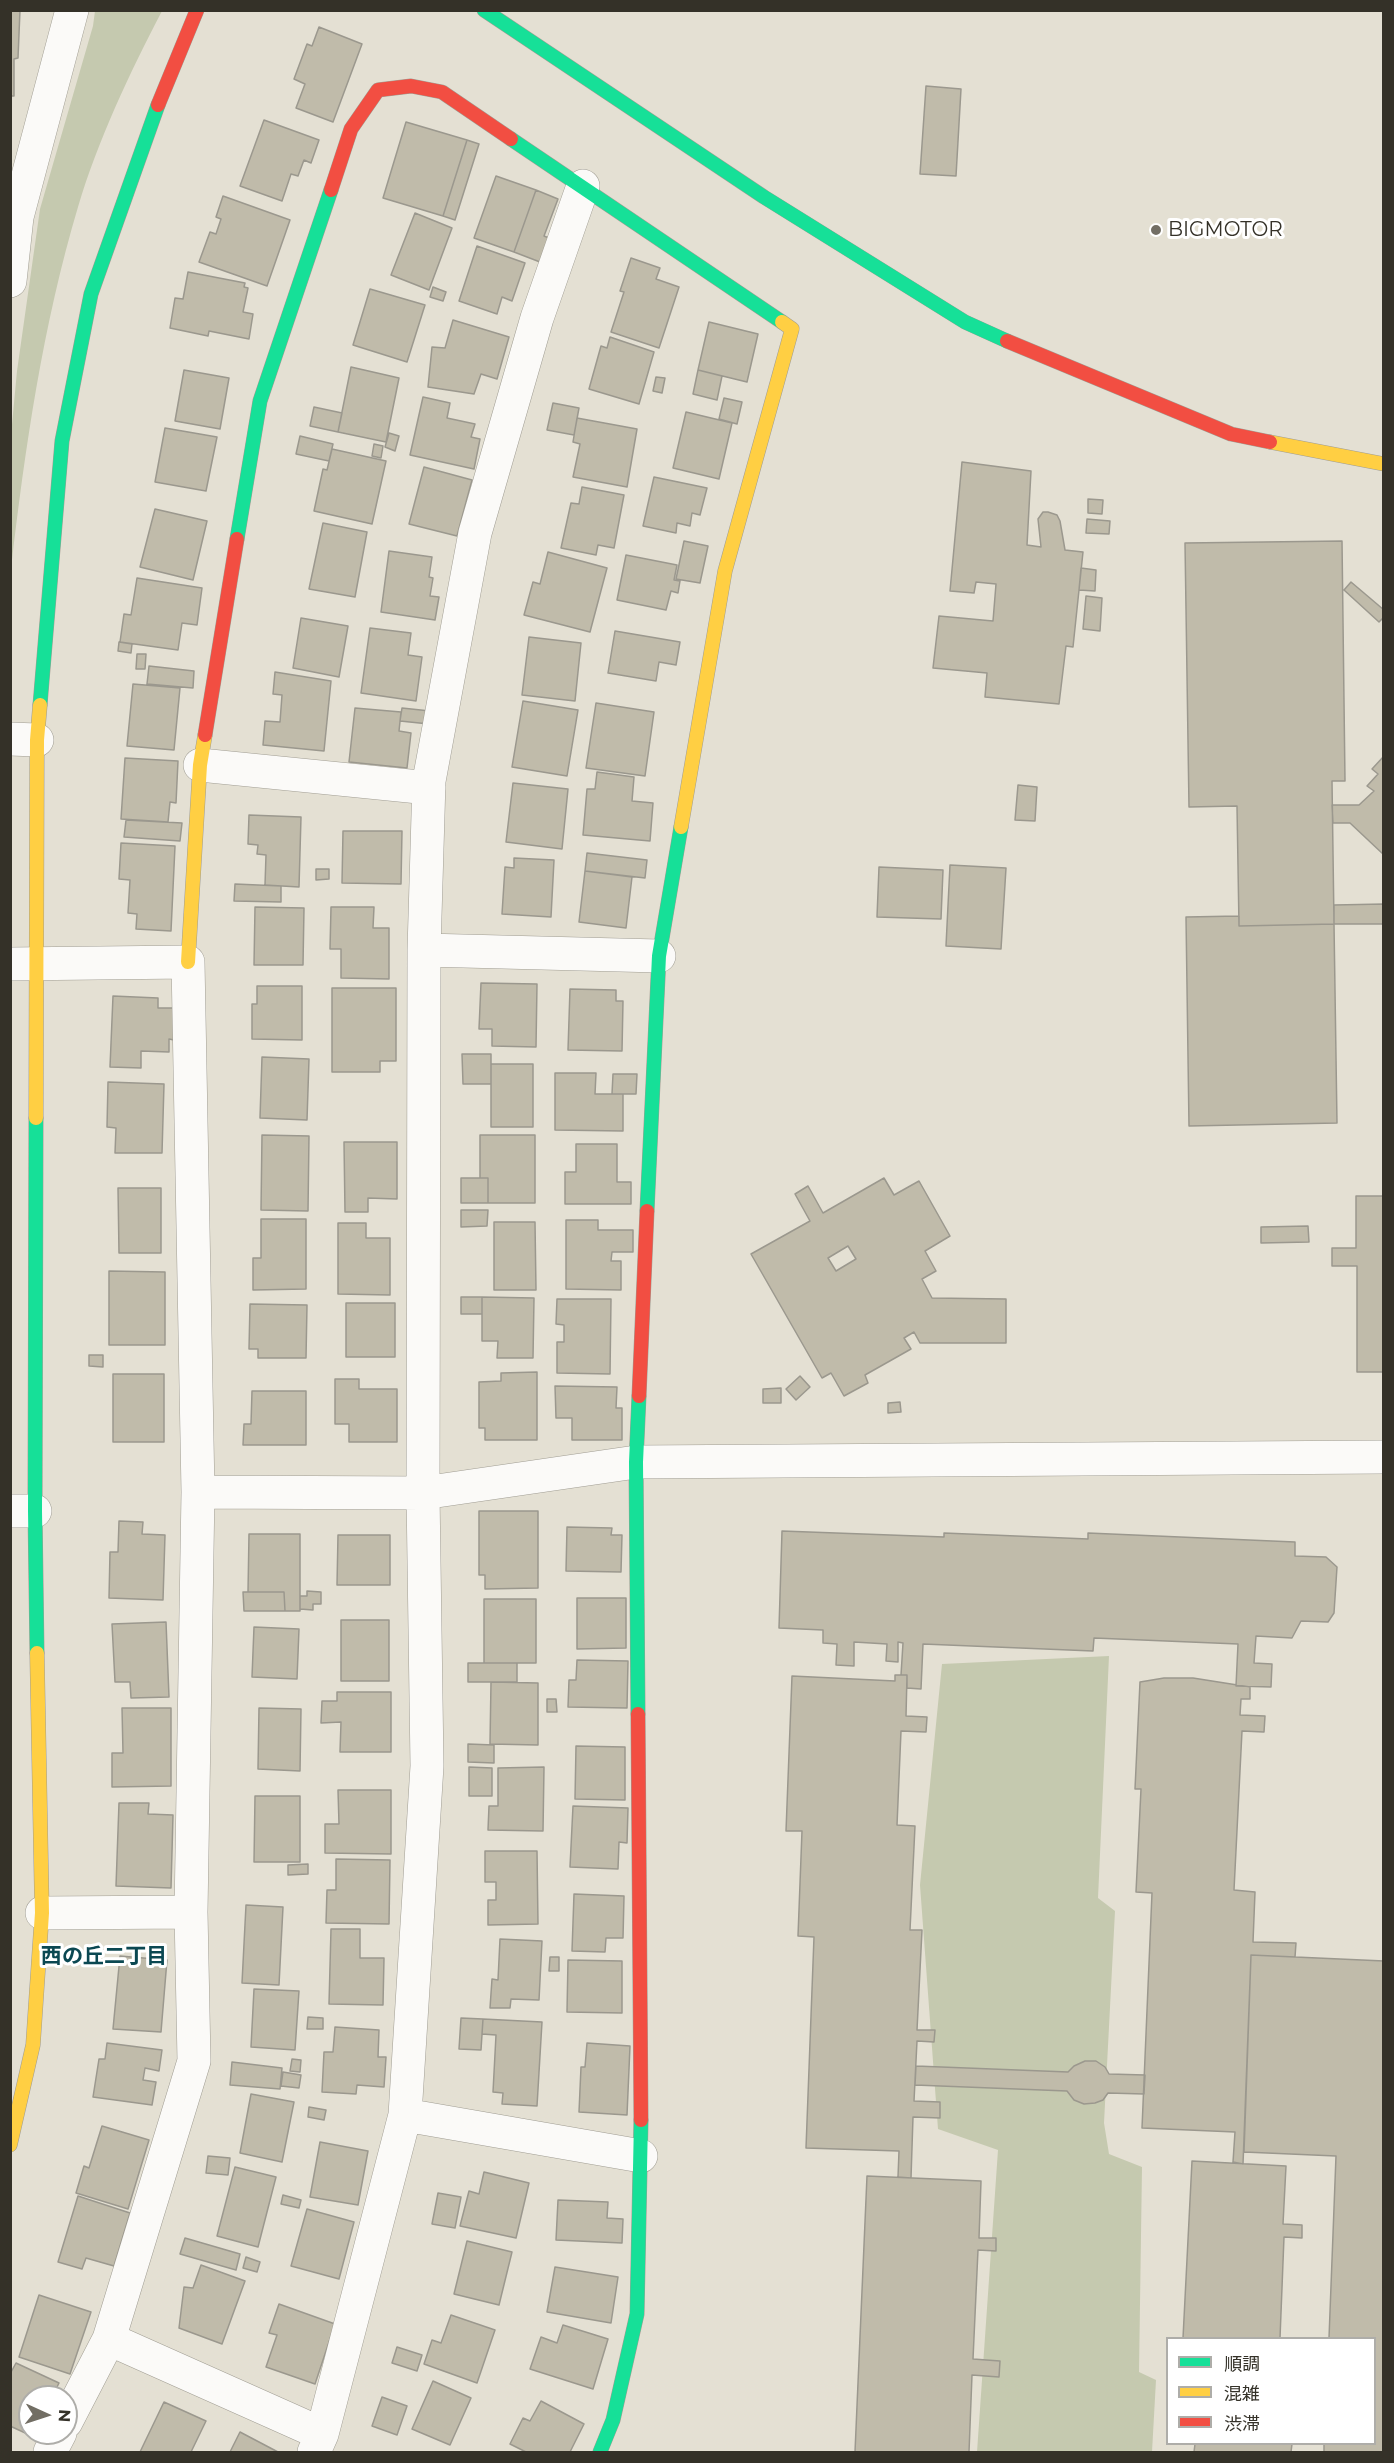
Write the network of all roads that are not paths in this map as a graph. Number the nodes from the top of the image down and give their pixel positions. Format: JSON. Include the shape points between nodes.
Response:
{"nodes":[{"id":1,"x":72,"y":10,"type":"edge"},
{"id":2,"x":197,"y":10,"type":"edge"},
{"id":3,"x":484,"y":10,"type":"edge"},
{"id":4,"x":583,"y":186,"type":"junction"},
{"id":5,"x":10,"y":281,"type":"edge"},
{"id":6,"x":1383,"y":464,"type":"edge"},
{"id":7,"x":24,"y":740,"type":"edge"},
{"id":8,"x":200,"y":765,"type":"junction"},
{"id":9,"x":429,"y":788,"type":"junction"},
{"id":10,"x":424,"y":950,"type":"junction"},
{"id":11,"x":659,"y":956,"type":"junction"},
{"id":12,"x":188,"y":962,"type":"junction"},
{"id":13,"x":24,"y":964,"type":"edge"},
{"id":14,"x":1383,"y":1457,"type":"edge"},
{"id":15,"x":636,"y":1462,"type":"junction"},
{"id":16,"x":198,"y":1492,"type":"junction"},
{"id":17,"x":423,"y":1493,"type":"junction"},
{"id":18,"x":23,"y":1511,"type":"edge"},
{"id":19,"x":191,"y":1912,"type":"junction"},
{"id":20,"x":42,"y":1913,"type":"junction"},
{"id":21,"x":405,"y":2115,"type":"junction"},
{"id":22,"x":10,"y":2145,"type":"edge"},
{"id":23,"x":641,"y":2156,"type":"junction"},
{"id":24,"x":109,"y":2339,"type":"junction"},
{"id":25,"x":78,"y":2399,"type":"edge"},
{"id":26,"x":318,"y":2444,"type":"edge"},
{"id":27,"x":600,"y":2452,"type":"edge"}],
"edges":[{"from":1,"to":5,"type":"street","via":[[17,217]]},
{"from":2,"to":7,"type":"street","via":[[125,196],[81,339],[62,441]]},
{"from":3,"to":6,"type":"street","via":[[755,191],[965,322],[1231,434]]},
{"from":4,"to":8,"type":"street","via":[[442,92],[411,86],[378,90],[351,129],[260,401]]},
{"from":4,"to":9,"type":"street","via":[[537,318],[475,533]]},
{"from":4,"to":11,"type":"street","via":[[792,329],[724,571]]},
{"from":7,"to":13,"type":"street"},
{"from":8,"to":9,"type":"street"},
{"from":8,"to":12,"type":"street"},
{"from":9,"to":10,"type":"street"},
{"from":10,"to":11,"type":"street"},
{"from":10,"to":17,"type":"street"},
{"from":11,"to":15,"type":"street"},
{"from":12,"to":13,"type":"street"},
{"from":12,"to":16,"type":"street"},
{"from":13,"to":18,"type":"street"},
{"from":14,"to":15,"type":"street"},
{"from":15,"to":17,"type":"street"},
{"from":15,"to":23,"type":"street"},
{"from":16,"to":17,"type":"street"},
{"from":16,"to":19,"type":"street"},
{"from":17,"to":21,"type":"street","via":[[427,1766]]},
{"from":18,"to":20,"type":"street"},
{"from":19,"to":20,"type":"street"},
{"from":19,"to":24,"type":"street","via":[[194,2061]]},
{"from":20,"to":22,"type":"street","via":[[33,2045]]},
{"from":21,"to":23,"type":"street"},
{"from":21,"to":26,"type":"street"},
{"from":23,"to":27,"type":"street","via":[[637,2314],[613,2420]]},
{"from":24,"to":25,"type":"street"},
{"from":24,"to":26,"type":"street"}]}
